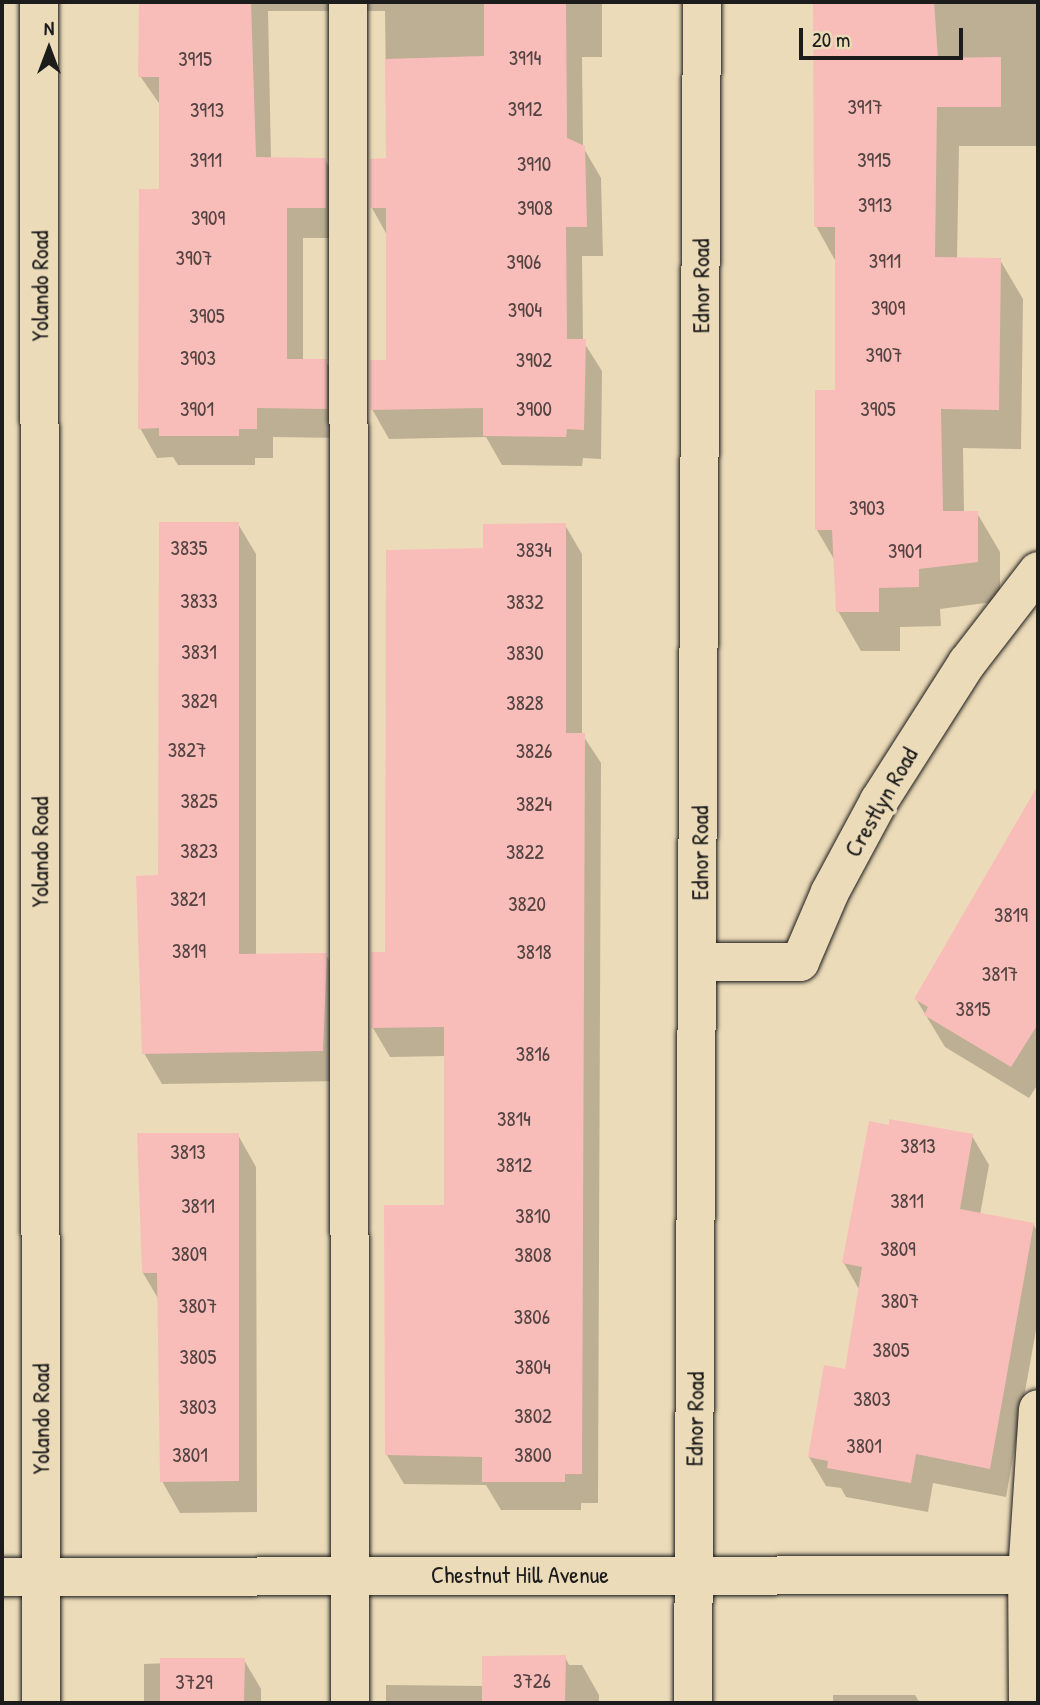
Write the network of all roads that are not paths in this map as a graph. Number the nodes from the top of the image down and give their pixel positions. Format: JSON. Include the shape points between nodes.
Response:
{"nodes":[{"id":1,"x":39,"y":2,"type":"edge"},
{"id":2,"x":348,"y":2,"type":"edge"},
{"id":3,"x":702,"y":2,"type":"edge"},
{"id":4,"x":1038,"y":571,"type":"edge"},
{"id":5,"x":700,"y":962,"type":"junction"},
{"id":6,"x":1038,"y":1409,"type":"edge"},
{"id":7,"x":692,"y":1575,"type":"junction"},
{"id":8,"x":1033,"y":1575,"type":"edge"},
{"id":9,"x":349,"y":1576,"type":"junction"},
{"id":10,"x":2,"y":1577,"type":"edge"},
{"id":11,"x":41,"y":1577,"type":"junction"},
{"id":12,"x":41,"y":1703,"type":"edge"},
{"id":13,"x":350,"y":1703,"type":"edge"},
{"id":14,"x":693,"y":1703,"type":"edge"},
{"id":15,"x":1028,"y":1703,"type":"edge"}],
"edges":[{"from":1,"to":11,"type":"street","name":"Yolando Road"},
{"from":2,"to":9,"type":"street"},
{"from":3,"to":5,"type":"street","name":"Ednor Road"},
{"from":4,"to":5,"type":"street","name":"Crestlyn Road","via":[[967,663],[879,801],[830,892],[800,962]]},
{"from":5,"to":7,"type":"street","name":"Ednor Road"},
{"from":6,"to":8,"type":"street"},
{"from":7,"to":8,"type":"street","name":"Chestnut Hill Avenue"},
{"from":7,"to":9,"type":"street","name":"Chestnut Hill Avenue"},
{"from":7,"to":14,"type":"street","name":"Ednor Road"},
{"from":8,"to":15,"type":"street"},
{"from":9,"to":11,"type":"street","name":"Chestnut Hill Avenue"},
{"from":9,"to":13,"type":"street"},
{"from":10,"to":11,"type":"street","name":"Chestnut Hill Avenue"},
{"from":11,"to":12,"type":"street","name":"Yolando Road"}]}
